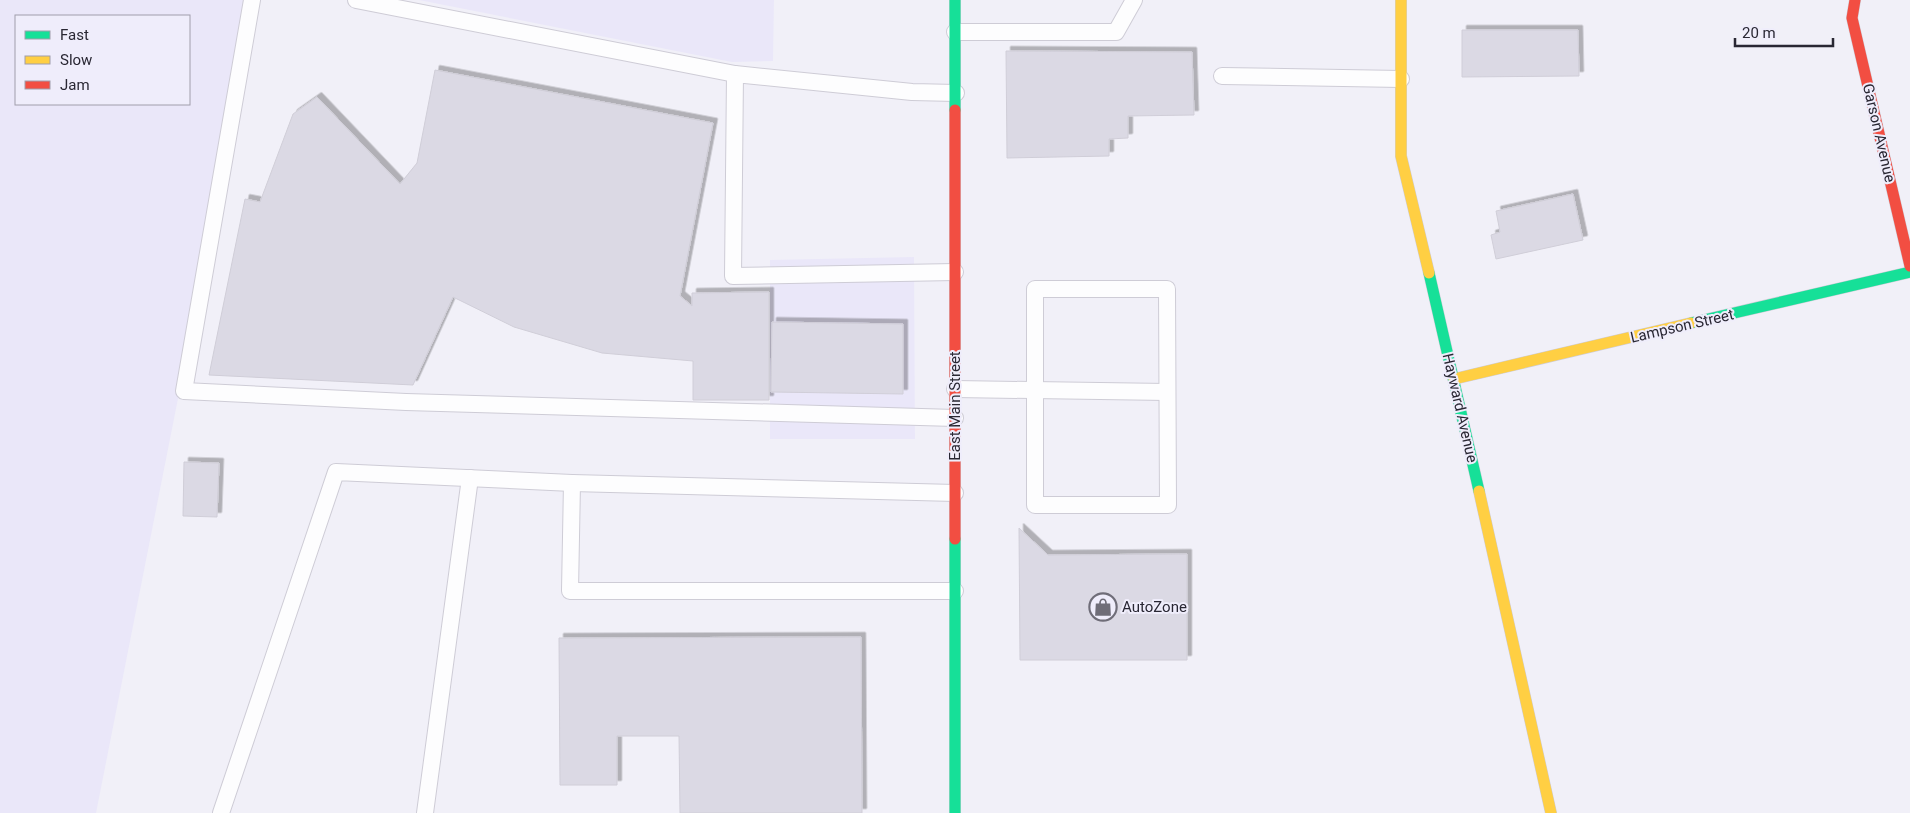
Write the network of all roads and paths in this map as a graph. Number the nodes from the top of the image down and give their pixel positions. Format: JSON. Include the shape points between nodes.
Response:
{"nodes":[{"id":1,"x":252,"y":0,"type":"edge"},
{"id":2,"x":356,"y":0,"type":"edge"},
{"id":3,"x":955,"y":0,"type":"edge"},
{"id":4,"x":1134,"y":0,"type":"edge"},
{"id":5,"x":1401,"y":0,"type":"edge"},
{"id":6,"x":1855,"y":0,"type":"edge"},
{"id":7,"x":955,"y":32,"type":"junction"},
{"id":8,"x":735,"y":74,"type":"junction"},
{"id":9,"x":1222,"y":76,"type":"dead end"},
{"id":10,"x":1401,"y":79,"type":"junction"},
{"id":11,"x":956,"y":93,"type":"junction"},
{"id":12,"x":1910,"y":266,"type":"edge"},
{"id":13,"x":955,"y":272,"type":"junction"},
{"id":14,"x":1910,"y":272,"type":"edge"},
{"id":15,"x":1454,"y":379,"type":"junction"},
{"id":16,"x":956,"y":389,"type":"junction"},
{"id":17,"x":1035,"y":389,"type":"junction"},
{"id":18,"x":1167,"y":392,"type":"junction"},
{"id":19,"x":955,"y":418,"type":"junction"},
{"id":20,"x":470,"y":478,"type":"junction"},
{"id":21,"x":572,"y":482,"type":"junction"},
{"id":22,"x":955,"y":493,"type":"junction"},
{"id":23,"x":955,"y":591,"type":"junction"},
{"id":24,"x":221,"y":813,"type":"edge"},
{"id":25,"x":425,"y":813,"type":"edge"},
{"id":26,"x":955,"y":813,"type":"edge"},
{"id":27,"x":1551,"y":813,"type":"edge"}],
"edges":[{"from":1,"to":19,"type":"lane","via":[[184,391],[406,402]]},
{"from":2,"to":8,"type":"lane"},
{"from":3,"to":7,"type":"street","name":"East Main Street"},
{"from":4,"to":7,"type":"lane","via":[[1116,32]]},
{"from":5,"to":10,"type":"street","name":"Hayward Avenue"},
{"from":6,"to":12,"type":"street","name":"Garson Avenue","via":[[1852,18]]},
{"from":7,"to":11,"type":"street","name":"East Main Street"},
{"from":8,"to":11,"type":"lane","via":[[912,92]]},
{"from":8,"to":13,"type":"lane","via":[[733,276]]},
{"from":9,"to":10,"type":"lane"},
{"from":10,"to":15,"type":"street","name":"Hayward Avenue","via":[[1401,156]]},
{"from":11,"to":13,"type":"street","name":"East Main Street"},
{"from":13,"to":16,"type":"street","name":"East Main Street"},
{"from":14,"to":15,"type":"street","name":"Lampson Street"},
{"from":15,"to":27,"type":"street","name":"Hayward Avenue"},
{"from":16,"to":17,"type":"lane"},
{"from":16,"to":19,"type":"street","name":"East Main Street"},
{"from":17,"to":18,"type":"lane"},
{"from":17,"to":18,"type":"lane","via":[[1035,289],[1167,289]]},
{"from":17,"to":18,"type":"lane","via":[[1035,505],[1168,505]]},
{"from":19,"to":22,"type":"street","name":"East Main Street"},
{"from":20,"to":21,"type":"lane"},
{"from":20,"to":24,"type":"lane","via":[[336,472]]},
{"from":20,"to":25,"type":"lane"},
{"from":21,"to":22,"type":"lane"},
{"from":21,"to":23,"type":"lane","via":[[570,591]]},
{"from":22,"to":23,"type":"street","name":"East Main Street"},
{"from":23,"to":26,"type":"street","name":"East Main Street"}]}
